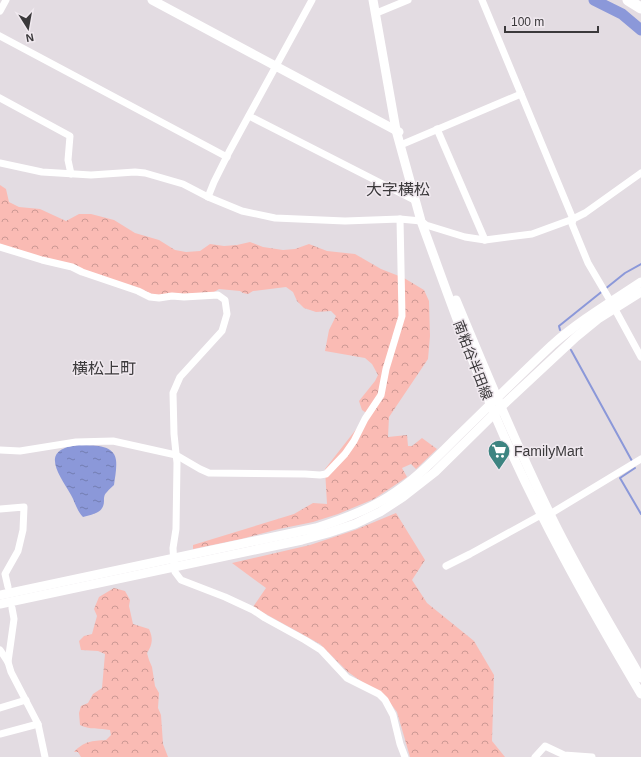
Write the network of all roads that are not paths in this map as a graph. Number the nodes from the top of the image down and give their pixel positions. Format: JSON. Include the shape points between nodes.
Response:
{"nodes":[{"id":1,"x":6,"y":0,"type":"edge"},
{"id":2,"x":152,"y":0,"type":"edge"},
{"id":3,"x":312,"y":0,"type":"edge"},
{"id":4,"x":373,"y":0,"type":"edge"},
{"id":5,"x":378,"y":0,"type":"edge"},
{"id":6,"x":408,"y":0,"type":"edge"},
{"id":7,"x":482,"y":0,"type":"edge"},
{"id":8,"x":628,"y":0,"type":"edge"},
{"id":9,"x":641,"y":8,"type":"edge"},
{"id":10,"x":0,"y":11,"type":"edge"},
{"id":11,"x":379,"y":12,"type":"junction"},
{"id":12,"x":0,"y":36,"type":"edge"},
{"id":13,"x":276,"y":67,"type":"junction"},
{"id":14,"x":521,"y":94,"type":"junction"},
{"id":15,"x":0,"y":98,"type":"edge"},
{"id":16,"x":249,"y":116,"type":"junction"},
{"id":17,"x":437,"y":129,"type":"junction"},
{"id":18,"x":398,"y":132,"type":"junction"},
{"id":19,"x":403,"y":144,"type":"junction"},
{"id":20,"x":227,"y":157,"type":"junction"},
{"id":21,"x":0,"y":163,"type":"edge"},
{"id":22,"x":641,"y":173,"type":"edge"},
{"id":23,"x":70,"y":174,"type":"junction"},
{"id":24,"x":208,"y":197,"type":"junction"},
{"id":25,"x":414,"y":200,"type":"junction"},
{"id":26,"x":400,"y":219,"type":"junction"},
{"id":27,"x":573,"y":219,"type":"junction"},
{"id":28,"x":423,"y":223,"type":"junction"},
{"id":29,"x":486,"y":240,"type":"junction"},
{"id":30,"x":0,"y":247,"type":"edge"},
{"id":31,"x":641,"y":282,"type":"edge"},
{"id":32,"x":641,"y":292,"type":"edge"},
{"id":33,"x":611,"y":301,"type":"junction"},
{"id":34,"x":641,"y":357,"type":"edge"},
{"id":35,"x":498,"y":398,"type":"junction"},
{"id":36,"x":490,"y":405,"type":"junction"},
{"id":37,"x":502,"y":406,"type":"junction"},
{"id":38,"x":494,"y":414,"type":"junction"},
{"id":39,"x":0,"y":450,"type":"edge"},
{"id":40,"x":176,"y":455,"type":"junction"},
{"id":41,"x":641,"y":459,"type":"edge"},
{"id":42,"x":0,"y":509,"type":"edge"},
{"id":43,"x":546,"y":515,"type":"junction"},
{"id":44,"x":174,"y":562,"type":"junction"},
{"id":45,"x":446,"y":566,"type":"dead end"},
{"id":46,"x":3,"y":574,"type":"edge"},
{"id":47,"x":8,"y":587,"type":"dead end"},
{"id":48,"x":0,"y":595,"type":"edge"},
{"id":49,"x":0,"y":604,"type":"edge"},
{"id":50,"x":12,"y":608,"type":"dead end"},
{"id":51,"x":0,"y":650,"type":"edge"},
{"id":52,"x":8,"y":662,"type":"junction"},
{"id":53,"x":641,"y":678,"type":"edge"},
{"id":54,"x":641,"y":694,"type":"edge"},
{"id":55,"x":26,"y":700,"type":"junction"},
{"id":56,"x":0,"y":708,"type":"edge"},
{"id":57,"x":38,"y":724,"type":"junction"},
{"id":58,"x":0,"y":734,"type":"edge"},
{"id":59,"x":45,"y":757,"type":"edge"},
{"id":60,"x":405,"y":757,"type":"edge"},
{"id":61,"x":535,"y":757,"type":"edge"},
{"id":62,"x":582,"y":757,"type":"edge"},
{"id":63,"x":592,"y":757,"type":"edge"}],
"edges":[{"from":1,"to":10,"type":"street"},
{"from":2,"to":13,"type":"street"},
{"from":3,"to":13,"type":"street"},
{"from":4,"to":18,"type":"street","name":"南粕谷半田線"},
{"from":5,"to":11,"type":"street","name":"南粕谷半田線"},
{"from":6,"to":11,"type":"street"},
{"from":7,"to":14,"type":"street"},
{"from":8,"to":9,"type":"main road"},
{"from":11,"to":18,"type":"street","name":"南粕谷半田線"},
{"from":12,"to":20,"type":"street"},
{"from":13,"to":16,"type":"street"},
{"from":13,"to":18,"type":"street"},
{"from":14,"to":17,"type":"street"},
{"from":14,"to":27,"type":"street"},
{"from":15,"to":23,"type":"street","via":[[70,136]]},
{"from":16,"to":20,"type":"street"},
{"from":16,"to":25,"type":"street"},
{"from":17,"to":19,"type":"street"},
{"from":17,"to":29,"type":"street"},
{"from":18,"to":19,"type":"street","name":"南粕谷半田線"},
{"from":18,"to":25,"type":"street","name":"南粕谷半田線"},
{"from":19,"to":28,"type":"street","name":"南粕谷半田線"},
{"from":20,"to":24,"type":"street"},
{"from":21,"to":23,"type":"street","via":[[42,172]]},
{"from":22,"to":27,"type":"street"},
{"from":23,"to":24,"type":"street","via":[[145,173],[183,184]]},
{"from":24,"to":26,"type":"street","via":[[242,211],[276,218],[345,221]]},
{"from":25,"to":28,"type":"street","name":"南粕谷半田線"},
{"from":26,"to":28,"type":"street"},
{"from":26,"to":40,"type":"street","via":[[402,316],[381,395],[354,441],[331,470],[320,475],[219,474],[200,469]]},
{"from":27,"to":29,"type":"street","via":[[532,234]]},
{"from":27,"to":33,"type":"street","via":[[572,224],[588,263]]},
{"from":28,"to":29,"type":"street","via":[[465,237]]},
{"from":28,"to":35,"type":"street","name":"南粕谷半田線"},
{"from":28,"to":36,"type":"street","name":"南粕谷半田線"},
{"from":30,"to":40,"type":"street","via":[[72,267],[150,297],[218,295],[225,300],[227,314],[222,331],[180,377],[173,393]]},
{"from":31,"to":33,"type":"street"},
{"from":32,"to":33,"type":"street"},
{"from":33,"to":34,"type":"street"},
{"from":33,"to":35,"type":"street","via":[[558,340]]},
{"from":33,"to":37,"type":"street","via":[[598,319]]},
{"from":35,"to":36,"type":"street"},
{"from":35,"to":37,"type":"street","name":"南粕谷半田線"},
{"from":36,"to":38,"type":"street","name":"南粕谷半田線"},
{"from":36,"to":44,"type":"street","via":[[420,473],[372,507],[316,528]]},
{"from":37,"to":38,"type":"street"},
{"from":37,"to":43,"type":"street","name":"南粕谷半田線"},
{"from":38,"to":43,"type":"street","name":"南粕谷半田線"},
{"from":38,"to":44,"type":"street","via":[[435,472],[380,512],[328,534]]},
{"from":39,"to":40,"type":"street","via":[[20,451],[76,442],[113,441]]},
{"from":40,"to":44,"type":"street"},
{"from":41,"to":43,"type":"street"},
{"from":42,"to":46,"type":"street","via":[[24,507],[18,551]]},
{"from":43,"to":45,"type":"street"},
{"from":43,"to":53,"type":"street","name":"南粕谷半田線"},
{"from":43,"to":54,"type":"street","name":"南粕谷半田線","via":[[581,589]]},
{"from":44,"to":48,"type":"street"},
{"from":44,"to":49,"type":"street"},
{"from":44,"to":60,"type":"street","via":[[181,580],[253,610],[321,650],[347,678],[379,694],[393,715]]},
{"from":46,"to":47,"type":"street"},
{"from":50,"to":52,"type":"street","via":[[14,619]]},
{"from":51,"to":52,"type":"street"},
{"from":52,"to":55,"type":"street"},
{"from":55,"to":56,"type":"street"},
{"from":55,"to":57,"type":"street"},
{"from":57,"to":58,"type":"street"},
{"from":57,"to":59,"type":"street"},
{"from":61,"to":62,"type":"street","via":[[545,746],[564,755]]},
{"from":62,"to":63,"type":"street"}]}
